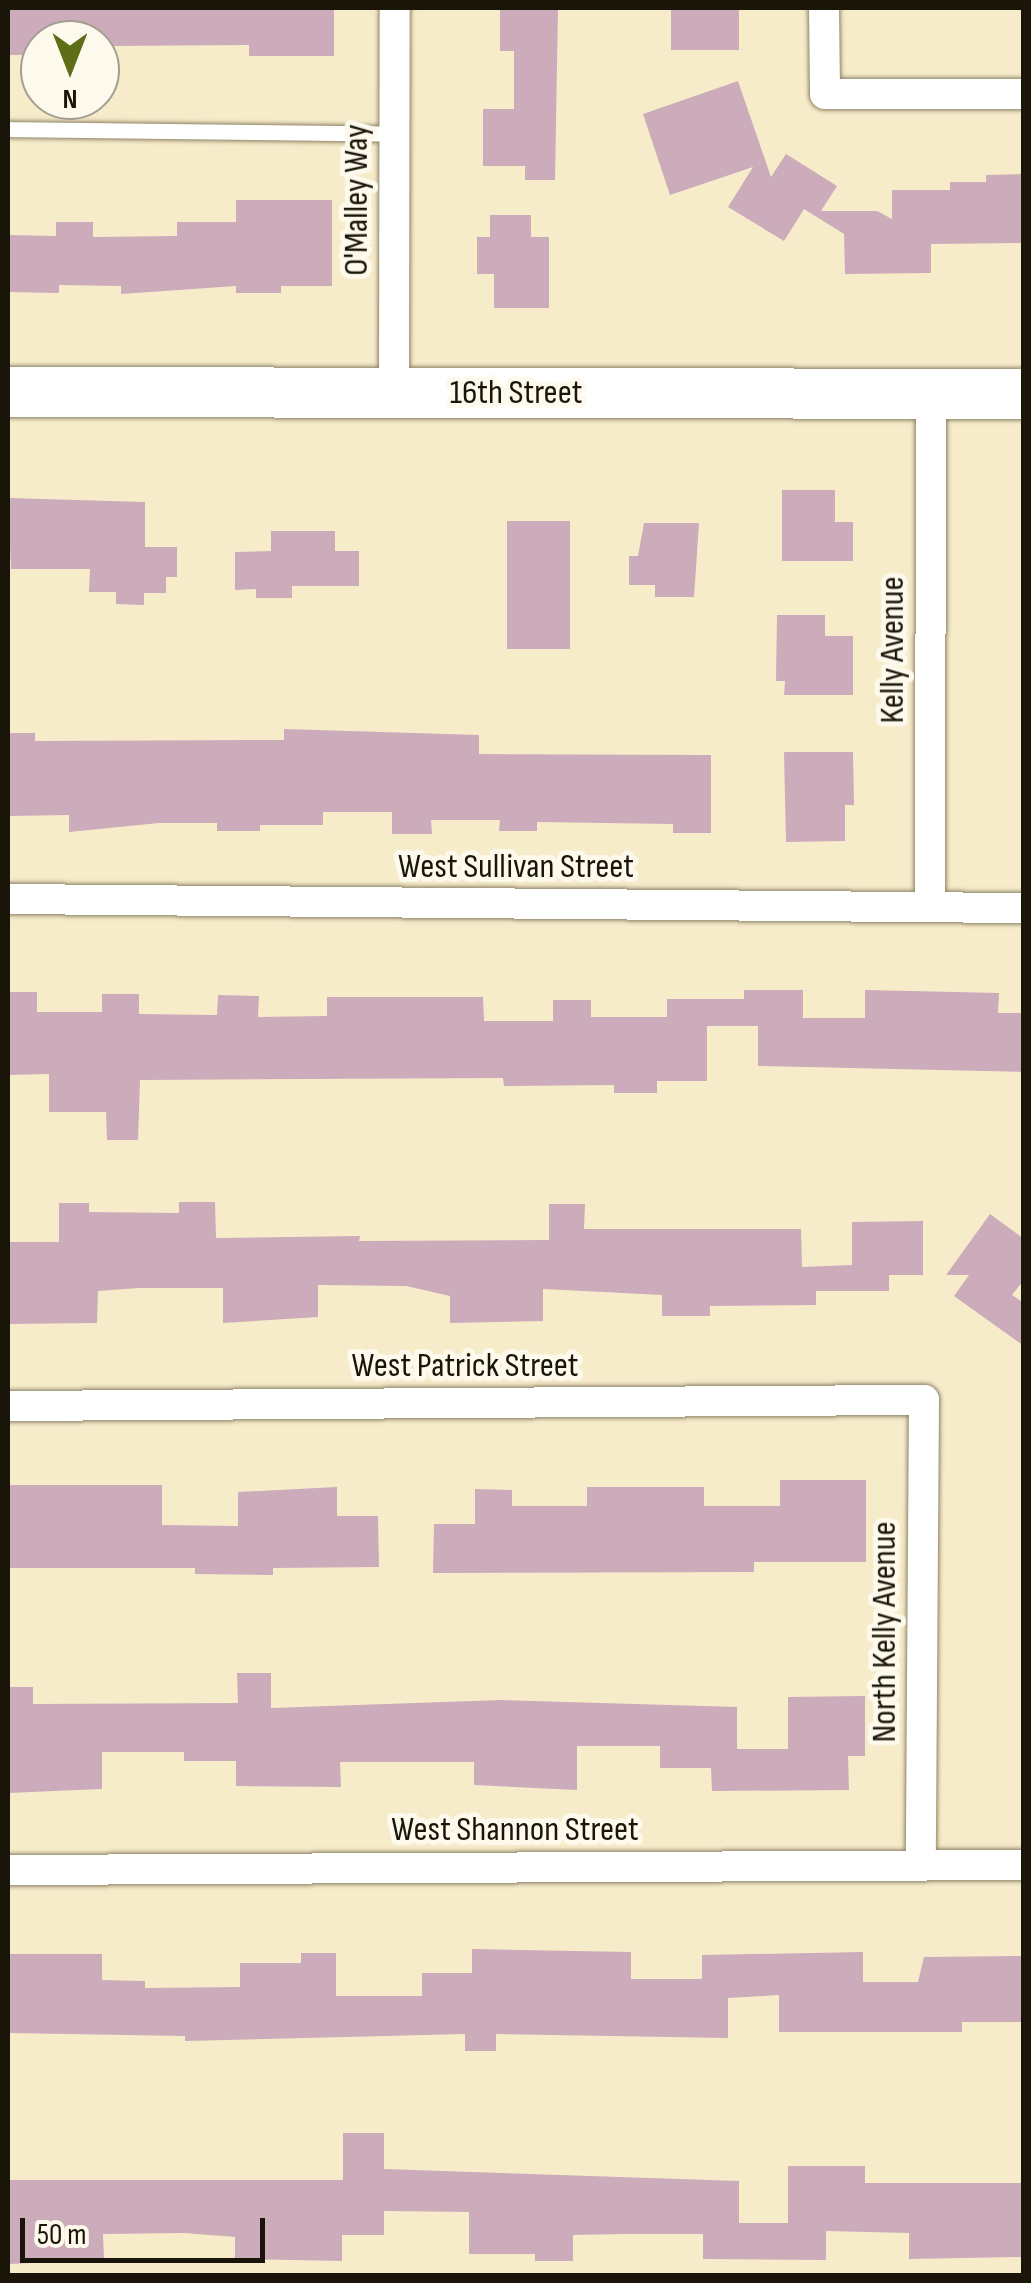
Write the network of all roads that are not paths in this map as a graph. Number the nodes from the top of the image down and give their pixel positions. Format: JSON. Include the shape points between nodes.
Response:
{"nodes":[{"id":1,"x":395,"y":8,"type":"edge"},
{"id":2,"x":824,"y":8,"type":"edge"},
{"id":3,"x":1024,"y":94,"type":"edge"},
{"id":4,"x":8,"y":129,"type":"edge"},
{"id":5,"x":394,"y":134,"type":"junction"},
{"id":6,"x":8,"y":392,"type":"edge"},
{"id":7,"x":394,"y":393,"type":"junction"},
{"id":8,"x":931,"y":394,"type":"junction"},
{"id":9,"x":1024,"y":394,"type":"edge"},
{"id":10,"x":8,"y":899,"type":"edge"},
{"id":11,"x":930,"y":907,"type":"junction"},
{"id":12,"x":1024,"y":908,"type":"edge"},
{"id":13,"x":924,"y":1400,"type":"joint"},
{"id":14,"x":8,"y":1406,"type":"edge"},
{"id":15,"x":1024,"y":1865,"type":"edge"},
{"id":16,"x":921,"y":1866,"type":"junction"},
{"id":17,"x":8,"y":1870,"type":"edge"}],
"edges":[{"from":1,"to":5,"type":"street","name":"O'Malley Way"},
{"from":2,"to":3,"type":"street","via":[[826,94]]},
{"from":4,"to":5,"type":"lane"},
{"from":5,"to":7,"type":"street","name":"O'Malley Way"},
{"from":6,"to":7,"type":"main road","name":"16th Street"},
{"from":7,"to":8,"type":"main road","name":"16th Street"},
{"from":8,"to":9,"type":"main road","name":"16th Street"},
{"from":8,"to":11,"type":"street","name":"Kelly Avenue"},
{"from":10,"to":11,"type":"street","name":"West Sullivan Street"},
{"from":11,"to":12,"type":"street","name":"West Sullivan Street"},
{"from":13,"to":14,"type":"street","name":"West Patrick Street"},
{"from":13,"to":16,"type":"street","name":"North Kelly Avenue"},
{"from":15,"to":16,"type":"street","name":"West Shannon Street"},
{"from":16,"to":17,"type":"street","name":"West Shannon Street"}]}
